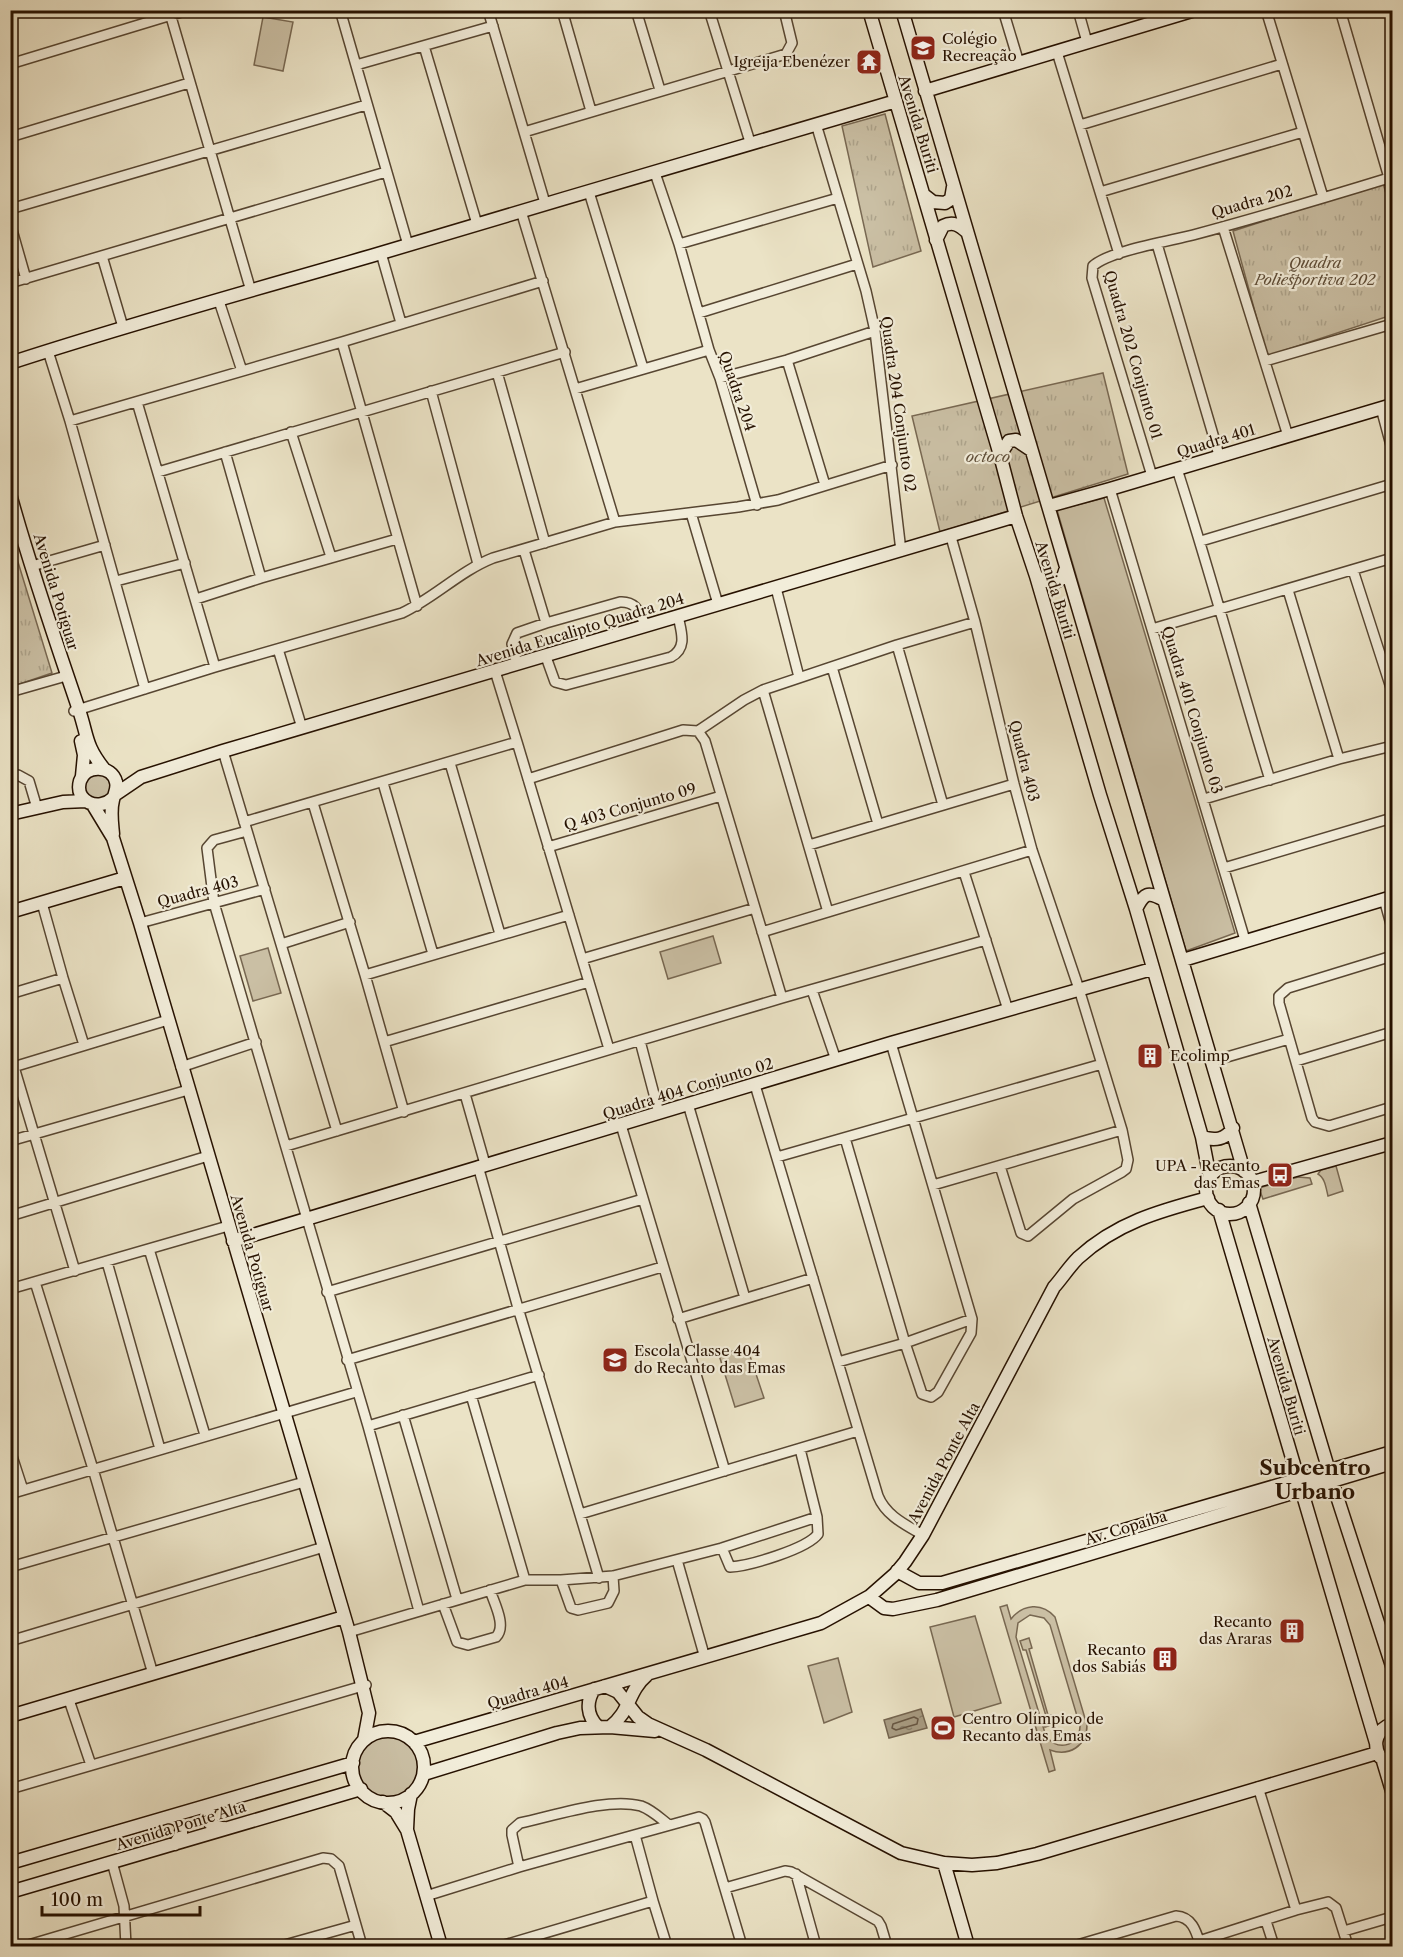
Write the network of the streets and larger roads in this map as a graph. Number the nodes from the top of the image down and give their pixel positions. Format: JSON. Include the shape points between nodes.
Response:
{"nodes":[{"id":1,"x":188,"y":10,"type":"edge"},
{"id":2,"x":340,"y":10,"type":"edge"},
{"id":3,"x":488,"y":10,"type":"edge"},
{"id":4,"x":562,"y":10,"type":"edge"},
{"id":5,"x":636,"y":10,"type":"edge"},
{"id":6,"x":709,"y":10,"type":"edge"},
{"id":7,"x":784,"y":10,"type":"edge"},
{"id":8,"x":869,"y":10,"type":"edge"},
{"id":9,"x":902,"y":10,"type":"edge"},
{"id":10,"x":1004,"y":10,"type":"edge"},
{"id":11,"x":1078,"y":10,"type":"edge"},
{"id":12,"x":1195,"y":10,"type":"edge"},
{"id":13,"x":1266,"y":10,"type":"edge"},
{"id":14,"x":1340,"y":10,"type":"edge"},
{"id":15,"x":170,"y":13,"type":"edge"},
{"id":16,"x":493,"y":26,"type":"junction"},
{"id":17,"x":1087,"y":42,"type":"junction"},
{"id":18,"x":424,"y":46,"type":"junction"},
{"id":19,"x":1057,"y":52,"type":"junction"},
{"id":20,"x":1019,"y":63,"type":"junction"},
{"id":21,"x":10,"y":64,"type":"edge"},
{"id":22,"x":1282,"y":64,"type":"junction"},
{"id":23,"x":356,"y":65,"type":"junction"},
{"id":24,"x":727,"y":71,"type":"junction"},
{"id":25,"x":189,"y":83,"type":"junction"},
{"id":26,"x":660,"y":90,"type":"junction"},
{"id":27,"x":926,"y":91,"type":"junction"},
{"id":28,"x":896,"y":101,"type":"junction"},
{"id":29,"x":366,"y":105,"type":"junction"},
{"id":30,"x":591,"y":111,"type":"junction"},
{"id":31,"x":816,"y":124,"type":"junction"},
{"id":32,"x":1080,"y":125,"type":"junction"},
{"id":33,"x":524,"y":132,"type":"junction"},
{"id":34,"x":1303,"y":132,"type":"junction"},
{"id":35,"x":10,"y":136,"type":"edge"},
{"id":36,"x":750,"y":142,"type":"junction"},
{"id":37,"x":209,"y":150,"type":"junction"},
{"id":38,"x":386,"y":172,"type":"junction"},
{"id":39,"x":656,"y":173,"type":"junction"},
{"id":40,"x":1391,"y":177,"type":"edge"},
{"id":41,"x":953,"y":187,"type":"junction"},
{"id":42,"x":1392,"y":188,"type":"edge"},
{"id":43,"x":589,"y":192,"type":"junction"},
{"id":44,"x":1100,"y":192,"type":"junction"},
{"id":45,"x":924,"y":195,"type":"junction"},
{"id":46,"x":1323,"y":197,"type":"junction"},
{"id":47,"x":838,"y":198,"type":"junction"},
{"id":48,"x":545,"y":203,"type":"junction"},
{"id":49,"x":10,"y":209,"type":"edge"},
{"id":50,"x":521,"y":211,"type":"junction"},
{"id":51,"x":230,"y":219,"type":"junction"},
{"id":52,"x":10,"y":223,"type":"edge"},
{"id":53,"x":477,"y":224,"type":"junction"},
{"id":54,"x":1223,"y":226,"type":"junction"},
{"id":55,"x":967,"y":232,"type":"junction"},
{"id":56,"x":936,"y":240,"type":"junction"},
{"id":57,"x":679,"y":244,"type":"junction"},
{"id":58,"x":1156,"y":244,"type":"junction"},
{"id":59,"x":408,"y":245,"type":"junction"},
{"id":60,"x":381,"y":253,"type":"junction"},
{"id":61,"x":1119,"y":254,"type":"junction"},
{"id":62,"x":102,"y":256,"type":"junction"},
{"id":63,"x":857,"y":264,"type":"junction"},
{"id":64,"x":26,"y":279,"type":"junction"},
{"id":65,"x":543,"y":280,"type":"junction"},
{"id":66,"x":10,"y":283,"type":"edge"},
{"id":67,"x":250,"y":291,"type":"junction"},
{"id":68,"x":219,"y":301,"type":"junction"},
{"id":69,"x":699,"y":313,"type":"junction"},
{"id":70,"x":401,"y":323,"type":"junction"},
{"id":71,"x":1392,"y":324,"type":"edge"},
{"id":72,"x":123,"y":327,"type":"junction"},
{"id":73,"x":875,"y":331,"type":"junction"},
{"id":74,"x":342,"y":342,"type":"junction"},
{"id":75,"x":709,"y":350,"type":"junction"},
{"id":76,"x":48,"y":351,"type":"junction"},
{"id":77,"x":565,"y":352,"type":"junction"},
{"id":78,"x":787,"y":360,"type":"junction"},
{"id":79,"x":1265,"y":361,"type":"junction"},
{"id":80,"x":10,"y":363,"type":"edge"},
{"id":81,"x":643,"y":368,"type":"junction"},
{"id":82,"x":242,"y":371,"type":"junction"},
{"id":83,"x":497,"y":372,"type":"junction"},
{"id":84,"x":720,"y":378,"type":"junction"},
{"id":85,"x":575,"y":389,"type":"junction"},
{"id":86,"x":431,"y":391,"type":"junction"},
{"id":87,"x":137,"y":402,"type":"junction"},
{"id":88,"x":1387,"y":406,"type":"edge"},
{"id":89,"x":360,"y":411,"type":"junction"},
{"id":90,"x":70,"y":421,"type":"junction"},
{"id":91,"x":291,"y":432,"type":"junction"},
{"id":92,"x":1288,"y":436,"type":"junction"},
{"id":93,"x":1392,"y":449,"type":"edge"},
{"id":94,"x":1031,"y":450,"type":"junction"},
{"id":95,"x":225,"y":452,"type":"junction"},
{"id":96,"x":1000,"y":455,"type":"junction"},
{"id":97,"x":1219,"y":456,"type":"junction"},
{"id":98,"x":892,"y":465,"type":"junction"},
{"id":99,"x":1177,"y":469,"type":"junction"},
{"id":100,"x":158,"y":472,"type":"junction"},
{"id":101,"x":1152,"y":476,"type":"junction"},
{"id":102,"x":1392,"y":484,"type":"edge"},
{"id":103,"x":825,"y":485,"type":"junction"},
{"id":104,"x":1110,"y":489,"type":"junction"},
{"id":105,"x":10,"y":494,"type":"edge"},
{"id":106,"x":757,"y":505,"type":"junction"},
{"id":107,"x":1049,"y":506,"type":"junction"},
{"id":108,"x":691,"y":513,"type":"junction"},
{"id":109,"x":1016,"y":516,"type":"junction"},
{"id":110,"x":14,"y":521,"type":"edge"},
{"id":111,"x":615,"y":522,"type":"junction"},
{"id":112,"x":951,"y":537,"type":"junction"},
{"id":113,"x":397,"y":539,"type":"junction"},
{"id":114,"x":1200,"y":541,"type":"junction"},
{"id":115,"x":545,"y":543,"type":"junction"},
{"id":116,"x":105,"y":545,"type":"junction"},
{"id":117,"x":524,"y":550,"type":"junction"},
{"id":118,"x":901,"y":551,"type":"junction"},
{"id":119,"x":331,"y":557,"type":"junction"},
{"id":120,"x":1392,"y":558,"type":"edge"},
{"id":121,"x":185,"y":563,"type":"junction"},
{"id":122,"x":478,"y":564,"type":"junction"},
{"id":123,"x":32,"y":566,"type":"junction"},
{"id":124,"x":1066,"y":568,"type":"junction"},
{"id":125,"x":1353,"y":570,"type":"junction"},
{"id":126,"x":1036,"y":576,"type":"junction"},
{"id":127,"x":261,"y":578,"type":"junction"},
{"id":128,"x":116,"y":581,"type":"junction"},
{"id":129,"x":776,"y":588,"type":"junction"},
{"id":130,"x":1288,"y":590,"type":"junction"},
{"id":131,"x":196,"y":599,"type":"junction"},
{"id":132,"x":718,"y":604,"type":"junction"},
{"id":133,"x":417,"y":606,"type":"junction"},
{"id":134,"x":1218,"y":610,"type":"junction"},
{"id":135,"x":678,"y":616,"type":"junction"},
{"id":136,"x":546,"y":622,"type":"junction"},
{"id":137,"x":975,"y":622,"type":"junction"},
{"id":138,"x":646,"y":626,"type":"junction"},
{"id":139,"x":1152,"y":629,"type":"junction"},
{"id":140,"x":897,"y":645,"type":"junction"},
{"id":141,"x":278,"y":649,"type":"junction"},
{"id":142,"x":546,"y":657,"type":"junction"},
{"id":143,"x":517,"y":664,"type":"junction"},
{"id":144,"x":214,"y":668,"type":"junction"},
{"id":145,"x":832,"y":668,"type":"junction"},
{"id":146,"x":495,"y":671,"type":"junction"},
{"id":147,"x":66,"y":675,"type":"junction"},
{"id":148,"x":799,"y":677,"type":"junction"},
{"id":149,"x":145,"y":689,"type":"junction"},
{"id":150,"x":763,"y":690,"type":"junction"},
{"id":151,"x":1392,"y":691,"type":"edge"},
{"id":152,"x":10,"y":692,"type":"edge"},
{"id":153,"x":75,"y":707,"type":"junction"},
{"id":154,"x":302,"y":728,"type":"junction"},
{"id":155,"x":698,"y":731,"type":"junction"},
{"id":156,"x":517,"y":742,"type":"junction"},
{"id":157,"x":1392,"y":746,"type":"edge"},
{"id":158,"x":223,"y":751,"type":"junction"},
{"id":159,"x":1339,"y":759,"type":"junction"},
{"id":160,"x":450,"y":763,"type":"junction"},
{"id":161,"x":107,"y":771,"type":"junction"},
{"id":162,"x":154,"y":772,"type":"junction"},
{"id":163,"x":10,"y":777,"type":"edge"},
{"id":164,"x":528,"y":778,"type":"junction"},
{"id":165,"x":81,"y":779,"type":"junction"},
{"id":166,"x":1270,"y":780,"type":"junction"},
{"id":167,"x":383,"y":783,"type":"junction"},
{"id":168,"x":1014,"y":784,"type":"junction"},
{"id":169,"x":114,"y":796,"type":"junction"},
{"id":170,"x":721,"y":796,"type":"junction"},
{"id":171,"x":1204,"y":799,"type":"junction"},
{"id":172,"x":89,"y":803,"type":"junction"},
{"id":173,"x":313,"y":803,"type":"junction"},
{"id":174,"x":943,"y":805,"type":"junction"},
{"id":175,"x":35,"y":807,"type":"junction"},
{"id":176,"x":10,"y":814,"type":"edge"},
{"id":177,"x":1392,"y":818,"type":"edge"},
{"id":178,"x":878,"y":824,"type":"junction"},
{"id":179,"x":246,"y":826,"type":"junction"},
{"id":180,"x":113,"y":838,"type":"junction"},
{"id":181,"x":809,"y":845,"type":"junction"},
{"id":182,"x":548,"y":847,"type":"junction"},
{"id":183,"x":1032,"y":850,"type":"junction"},
{"id":184,"x":1224,"y":868,"type":"junction"},
{"id":185,"x":964,"y":872,"type":"junction"},
{"id":186,"x":125,"y":878,"type":"junction"},
{"id":187,"x":265,"y":889,"type":"junction"},
{"id":188,"x":1388,"y":898,"type":"edge"},
{"id":189,"x":1164,"y":900,"type":"junction"},
{"id":190,"x":42,"y":903,"type":"junction"},
{"id":191,"x":214,"y":903,"type":"junction"},
{"id":192,"x":755,"y":908,"type":"junction"},
{"id":193,"x":1136,"y":909,"type":"junction"},
{"id":194,"x":10,"y":912,"type":"edge"},
{"id":195,"x":828,"y":912,"type":"junction"},
{"id":196,"x":569,"y":915,"type":"junction"},
{"id":197,"x":350,"y":922,"type":"junction"},
{"id":198,"x":140,"y":923,"type":"junction"},
{"id":199,"x":1392,"y":928,"type":"edge"},
{"id":200,"x":762,"y":932,"type":"junction"},
{"id":201,"x":500,"y":934,"type":"junction"},
{"id":202,"x":986,"y":940,"type":"junction"},
{"id":203,"x":1245,"y":940,"type":"junction"},
{"id":204,"x":281,"y":944,"type":"junction"},
{"id":205,"x":433,"y":954,"type":"junction"},
{"id":206,"x":1392,"y":956,"type":"edge"},
{"id":207,"x":582,"y":959,"type":"junction"},
{"id":208,"x":1183,"y":960,"type":"junction"},
{"id":209,"x":1152,"y":969,"type":"junction"},
{"id":210,"x":366,"y":975,"type":"junction"},
{"id":211,"x":63,"y":978,"type":"junction"},
{"id":212,"x":589,"y":982,"type":"junction"},
{"id":213,"x":1079,"y":989,"type":"junction"},
{"id":214,"x":812,"y":990,"type":"junction"},
{"id":215,"x":10,"y":994,"type":"edge"},
{"id":216,"x":782,"y":998,"type":"junction"},
{"id":217,"x":1008,"y":1010,"type":"junction"},
{"id":218,"x":168,"y":1020,"type":"junction"},
{"id":219,"x":1392,"y":1032,"type":"edge"},
{"id":220,"x":1289,"y":1039,"type":"junction"},
{"id":221,"x":640,"y":1041,"type":"junction"},
{"id":222,"x":256,"y":1042,"type":"junction"},
{"id":223,"x":384,"y":1042,"type":"junction"},
{"id":224,"x":891,"y":1043,"type":"junction"},
{"id":225,"x":84,"y":1045,"type":"junction"},
{"id":226,"x":609,"y":1050,"type":"junction"},
{"id":227,"x":836,"y":1060,"type":"junction"},
{"id":228,"x":1213,"y":1060,"type":"junction"},
{"id":229,"x":1296,"y":1061,"type":"junction"},
{"id":230,"x":1102,"y":1064,"type":"junction"},
{"id":231,"x":181,"y":1066,"type":"junction"},
{"id":232,"x":12,"y":1067,"type":"edge"},
{"id":233,"x":755,"y":1085,"type":"junction"},
{"id":234,"x":188,"y":1090,"type":"junction"},
{"id":235,"x":465,"y":1094,"type":"junction"},
{"id":236,"x":688,"y":1104,"type":"junction"},
{"id":237,"x":1392,"y":1107,"type":"edge"},
{"id":238,"x":404,"y":1112,"type":"junction"},
{"id":239,"x":659,"y":1113,"type":"junction"},
{"id":240,"x":912,"y":1119,"type":"junction"},
{"id":241,"x":621,"y":1125,"type":"junction"},
{"id":242,"x":1233,"y":1128,"type":"junction"},
{"id":243,"x":1122,"y":1130,"type":"junction"},
{"id":244,"x":337,"y":1131,"type":"junction"},
{"id":245,"x":34,"y":1135,"type":"junction"},
{"id":246,"x":1202,"y":1137,"type":"junction"},
{"id":247,"x":845,"y":1138,"type":"junction"},
{"id":248,"x":10,"y":1141,"type":"edge"},
{"id":249,"x":1392,"y":1143,"type":"edge"},
{"id":250,"x":286,"y":1146,"type":"junction"},
{"id":251,"x":208,"y":1156,"type":"junction"},
{"id":252,"x":777,"y":1157,"type":"junction"},
{"id":253,"x":482,"y":1165,"type":"junction"},
{"id":254,"x":1000,"y":1166,"type":"junction"},
{"id":255,"x":1244,"y":1171,"type":"junction"},
{"id":256,"x":1210,"y":1178,"type":"junction"},
{"id":257,"x":1253,"y":1182,"type":"junction"},
{"id":258,"x":933,"y":1185,"type":"junction"},
{"id":259,"x":1208,"y":1197,"type":"junction"},
{"id":260,"x":643,"y":1199,"type":"junction"},
{"id":261,"x":54,"y":1202,"type":"junction"},
{"id":262,"x":1249,"y":1203,"type":"junction"},
{"id":263,"x":1220,"y":1210,"type":"junction"},
{"id":264,"x":10,"y":1216,"type":"edge"},
{"id":265,"x":307,"y":1218,"type":"junction"},
{"id":266,"x":228,"y":1226,"type":"junction"},
{"id":267,"x":499,"y":1240,"type":"junction"},
{"id":268,"x":233,"y":1241,"type":"junction"},
{"id":269,"x":149,"y":1249,"type":"junction"},
{"id":270,"x":107,"y":1262,"type":"junction"},
{"id":271,"x":662,"y":1267,"type":"junction"},
{"id":272,"x":75,"y":1271,"type":"junction"},
{"id":273,"x":813,"y":1278,"type":"junction"},
{"id":274,"x":35,"y":1282,"type":"junction"},
{"id":275,"x":10,"y":1289,"type":"edge"},
{"id":276,"x":327,"y":1292,"type":"junction"},
{"id":277,"x":745,"y":1298,"type":"junction"},
{"id":278,"x":518,"y":1308,"type":"junction"},
{"id":279,"x":678,"y":1319,"type":"junction"},
{"id":280,"x":972,"y":1319,"type":"junction"},
{"id":281,"x":905,"y":1343,"type":"junction"},
{"id":282,"x":348,"y":1359,"type":"junction"},
{"id":283,"x":838,"y":1362,"type":"junction"},
{"id":284,"x":539,"y":1375,"type":"junction"},
{"id":285,"x":356,"y":1392,"type":"junction"},
{"id":286,"x":471,"y":1395,"type":"junction"},
{"id":287,"x":284,"y":1413,"type":"junction"},
{"id":288,"x":403,"y":1415,"type":"junction"},
{"id":289,"x":368,"y":1426,"type":"junction"},
{"id":290,"x":858,"y":1431,"type":"junction"},
{"id":291,"x":205,"y":1435,"type":"junction"},
{"id":292,"x":160,"y":1449,"type":"junction"},
{"id":293,"x":800,"y":1449,"type":"junction"},
{"id":294,"x":10,"y":1450,"type":"edge"},
{"id":295,"x":1392,"y":1452,"type":"edge"},
{"id":296,"x":1392,"y":1463,"type":"edge"},
{"id":297,"x":93,"y":1469,"type":"junction"},
{"id":298,"x":724,"y":1471,"type":"junction"},
{"id":299,"x":1330,"y":1476,"type":"junction"},
{"id":300,"x":304,"y":1482,"type":"junction"},
{"id":301,"x":1299,"y":1485,"type":"junction"},
{"id":302,"x":23,"y":1490,"type":"junction"},
{"id":303,"x":10,"y":1494,"type":"edge"},
{"id":304,"x":580,"y":1514,"type":"junction"},
{"id":305,"x":817,"y":1517,"type":"junction"},
{"id":306,"x":923,"y":1535,"type":"junction"},
{"id":307,"x":112,"y":1538,"type":"junction"},
{"id":308,"x":324,"y":1546,"type":"junction"},
{"id":309,"x":722,"y":1548,"type":"junction"},
{"id":310,"x":677,"y":1560,"type":"junction"},
{"id":311,"x":10,"y":1568,"type":"edge"},
{"id":312,"x":897,"y":1571,"type":"junction"},
{"id":313,"x":613,"y":1576,"type":"junction"},
{"id":314,"x":599,"y":1578,"type":"junction"},
{"id":315,"x":525,"y":1580,"type":"junction"},
{"id":316,"x":561,"y":1580,"type":"junction"},
{"id":317,"x":490,"y":1590,"type":"junction"},
{"id":318,"x":868,"y":1597,"type":"junction"},
{"id":319,"x":457,"y":1599,"type":"junction"},
{"id":320,"x":443,"y":1604,"type":"junction"},
{"id":321,"x":132,"y":1605,"type":"junction"},
{"id":322,"x":419,"y":1611,"type":"junction"},
{"id":323,"x":344,"y":1617,"type":"junction"},
{"id":324,"x":349,"y":1632,"type":"junction"},
{"id":325,"x":10,"y":1641,"type":"edge"},
{"id":326,"x":705,"y":1658,"type":"junction"},
{"id":327,"x":1392,"y":1666,"type":"edge"},
{"id":328,"x":650,"y":1672,"type":"junction"},
{"id":329,"x":153,"y":1674,"type":"junction"},
{"id":330,"x":363,"y":1683,"type":"junction"},
{"id":331,"x":599,"y":1687,"type":"junction"},
{"id":332,"x":69,"y":1700,"type":"junction"},
{"id":333,"x":628,"y":1704,"type":"junction"},
{"id":334,"x":10,"y":1716,"type":"edge"},
{"id":335,"x":1392,"y":1724,"type":"edge"},
{"id":336,"x":604,"y":1727,"type":"junction"},
{"id":337,"x":394,"y":1731,"type":"junction"},
{"id":338,"x":661,"y":1732,"type":"junction"},
{"id":339,"x":364,"y":1740,"type":"junction"},
{"id":340,"x":414,"y":1742,"type":"junction"},
{"id":341,"x":1382,"y":1756,"type":"edge"},
{"id":342,"x":353,"y":1763,"type":"junction"},
{"id":343,"x":91,"y":1765,"type":"junction"},
{"id":344,"x":424,"y":1774,"type":"junction"},
{"id":345,"x":1258,"y":1787,"type":"junction"},
{"id":346,"x":10,"y":1789,"type":"edge"},
{"id":347,"x":361,"y":1789,"type":"junction"},
{"id":348,"x":1392,"y":1791,"type":"edge"},
{"id":349,"x":411,"y":1794,"type":"junction"},
{"id":350,"x":383,"y":1802,"type":"junction"},
{"id":351,"x":211,"y":1805,"type":"junction"},
{"id":352,"x":168,"y":1817,"type":"junction"},
{"id":353,"x":669,"y":1825,"type":"junction"},
{"id":354,"x":223,"y":1828,"type":"junction"},
{"id":355,"x":407,"y":1830,"type":"junction"},
{"id":356,"x":634,"y":1835,"type":"junction"},
{"id":357,"x":176,"y":1844,"type":"junction"},
{"id":358,"x":112,"y":1862,"type":"junction"},
{"id":359,"x":10,"y":1863,"type":"edge"},
{"id":360,"x":944,"y":1863,"type":"junction"},
{"id":361,"x":519,"y":1867,"type":"junction"},
{"id":362,"x":796,"y":1874,"type":"junction"},
{"id":363,"x":725,"y":1888,"type":"junction"},
{"id":364,"x":10,"y":1892,"type":"edge"},
{"id":365,"x":426,"y":1896,"type":"junction"},
{"id":366,"x":653,"y":1901,"type":"junction"},
{"id":367,"x":1296,"y":1910,"type":"junction"},
{"id":368,"x":124,"y":1916,"type":"junction"},
{"id":369,"x":1392,"y":1917,"type":"edge"},
{"id":370,"x":1266,"y":1921,"type":"junction"},
{"id":371,"x":356,"y":1925,"type":"junction"},
{"id":372,"x":1344,"y":1931,"type":"junction"},
{"id":373,"x":1200,"y":1944,"type":"edge"},
{"id":374,"x":25,"y":1947,"type":"edge"},
{"id":375,"x":126,"y":1947,"type":"edge"},
{"id":376,"x":281,"y":1947,"type":"edge"},
{"id":377,"x":362,"y":1947,"type":"edge"},
{"id":378,"x":441,"y":1947,"type":"edge"},
{"id":379,"x":501,"y":1947,"type":"edge"},
{"id":380,"x":667,"y":1947,"type":"edge"},
{"id":381,"x":742,"y":1947,"type":"edge"},
{"id":382,"x":816,"y":1947,"type":"edge"},
{"id":383,"x":887,"y":1947,"type":"edge"},
{"id":384,"x":968,"y":1947,"type":"edge"},
{"id":385,"x":1074,"y":1947,"type":"edge"},
{"id":386,"x":1274,"y":1947,"type":"edge"},
{"id":387,"x":1348,"y":1947,"type":"edge"}],
"edges":[{"from":1,"to":15,"type":"street"},
{"from":2,"to":23,"type":"street"},
{"from":3,"to":16,"type":"street"},
{"from":4,"to":30,"type":"street"},
{"from":5,"to":26,"type":"street"},
{"from":6,"to":24,"type":"street"},
{"from":7,"to":24,"type":"street","via":[[792,35],[786,54]]},
{"from":8,"to":28,"type":"street","name":"Avenida Buriti"},
{"from":9,"to":27,"type":"street","name":"Avenida Buriti"},
{"from":10,"to":20,"type":"street"},
{"from":11,"to":17,"type":"street"},
{"from":12,"to":17,"type":"street"},
{"from":13,"to":22,"type":"street"},
{"from":14,"to":40,"type":"street"},
{"from":15,"to":21,"type":"street"},
{"from":15,"to":25,"type":"street"},
{"from":16,"to":18,"type":"street"},
{"from":16,"to":33,"type":"street"},
{"from":17,"to":19,"type":"street"},
{"from":18,"to":23,"type":"street"},
{"from":18,"to":53,"type":"street"},
{"from":19,"to":20,"type":"street"},
{"from":19,"to":32,"type":"street","name":"Quadra 202 Conjunto 01"},
{"from":20,"to":27,"type":"street"},
{"from":22,"to":32,"type":"street"},
{"from":22,"to":34,"type":"street"},
{"from":23,"to":29,"type":"street"},
{"from":24,"to":26,"type":"street"},
{"from":24,"to":36,"type":"street"},
{"from":25,"to":35,"type":"street"},
{"from":25,"to":37,"type":"street"},
{"from":26,"to":30,"type":"street"},
{"from":27,"to":41,"type":"street","name":"Avenida Buriti"},
{"from":28,"to":31,"type":"street"},
{"from":28,"to":45,"type":"street","name":"Avenida Buriti"},
{"from":29,"to":37,"type":"street"},
{"from":29,"to":38,"type":"street"},
{"from":30,"to":33,"type":"street"},
{"from":31,"to":36,"type":"street"},
{"from":31,"to":47,"type":"street","name":"Quadra 204 Conjunto 02"},
{"from":32,"to":44,"type":"street","name":"Quadra 202 Conjunto 01"},
{"from":33,"to":48,"type":"street"},
{"from":34,"to":44,"type":"street"},
{"from":34,"to":46,"type":"street"},
{"from":36,"to":39,"type":"street"},
{"from":37,"to":49,"type":"street"},
{"from":37,"to":51,"type":"street"},
{"from":38,"to":51,"type":"street"},
{"from":38,"to":59,"type":"street"},
{"from":39,"to":43,"type":"street"},
{"from":39,"to":57,"type":"street"},
{"from":40,"to":42,"type":"street"},
{"from":40,"to":46,"type":"street","name":"Quadra 202"},
{"from":41,"to":45,"type":"street","via":[[951,199],[945,203],[933,202]]},
{"from":41,"to":55,"type":"street","name":"Avenida Buriti"},
{"from":43,"to":48,"type":"street"},
{"from":43,"to":81,"type":"street"},
{"from":44,"to":61,"type":"street","name":"Quadra 202 Conjunto 01"},
{"from":45,"to":56,"type":"street","name":"Avenida Buriti"},
{"from":46,"to":54,"type":"street","name":"Quadra 202"},
{"from":47,"to":57,"type":"street"},
{"from":47,"to":63,"type":"street","name":"Quadra 204 Conjunto 02"},
{"from":48,"to":50,"type":"street"},
{"from":50,"to":53,"type":"street"},
{"from":50,"to":65,"type":"street"},
{"from":51,"to":62,"type":"street"},
{"from":51,"to":67,"type":"street"},
{"from":52,"to":64,"type":"street"},
{"from":53,"to":59,"type":"street"},
{"from":54,"to":58,"type":"street","name":"Quadra 202"},
{"from":54,"to":79,"type":"street"},
{"from":55,"to":56,"type":"street","via":[[948,223]]},
{"from":55,"to":94,"type":"street","name":"Avenida Buriti"},
{"from":56,"to":96,"type":"street","name":"Avenida Buriti"},
{"from":57,"to":69,"type":"street"},
{"from":58,"to":61,"type":"street","name":"Quadra 202"},
{"from":58,"to":97,"type":"street"},
{"from":59,"to":60,"type":"street"},
{"from":60,"to":67,"type":"street"},
{"from":60,"to":70,"type":"street"},
{"from":61,"to":101,"type":"street","name":"Quadra 202 Conjunto 01","via":[[1097,262],[1091,272]]},
{"from":62,"to":64,"type":"street"},
{"from":62,"to":72,"type":"street"},
{"from":63,"to":69,"type":"street"},
{"from":63,"to":73,"type":"street","name":"Quadra 204 Conjunto 02"},
{"from":64,"to":66,"type":"street"},
{"from":65,"to":70,"type":"street"},
{"from":65,"to":77,"type":"street"},
{"from":67,"to":68,"type":"street"},
{"from":68,"to":72,"type":"street"},
{"from":68,"to":82,"type":"street"},
{"from":69,"to":75,"type":"street"},
{"from":70,"to":74,"type":"street"},
{"from":71,"to":79,"type":"street"},
{"from":72,"to":76,"type":"street"},
{"from":73,"to":78,"type":"street"},
{"from":73,"to":98,"type":"street","name":"Quadra 204 Conjunto 02"},
{"from":74,"to":82,"type":"street"},
{"from":74,"to":89,"type":"street"},
{"from":75,"to":81,"type":"street","name":"Quadra 204"},
{"from":75,"to":84,"type":"street","name":"Quadra 204"},
{"from":76,"to":80,"type":"street"},
{"from":76,"to":90,"type":"street"},
{"from":77,"to":83,"type":"street"},
{"from":77,"to":85,"type":"street"},
{"from":78,"to":84,"type":"street"},
{"from":78,"to":103,"type":"street"},
{"from":79,"to":92,"type":"street"},
{"from":81,"to":85,"type":"street","name":"Quadra 204"},
{"from":82,"to":87,"type":"street"},
{"from":83,"to":86,"type":"street"},
{"from":83,"to":115,"type":"street"},
{"from":84,"to":106,"type":"street","name":"Quadra 204"},
{"from":85,"to":111,"type":"street"},
{"from":86,"to":89,"type":"street"},
{"from":86,"to":122,"type":"street"},
{"from":87,"to":90,"type":"street"},
{"from":87,"to":100,"type":"street"},
{"from":88,"to":92,"type":"street","name":"Quadra 401"},
{"from":88,"to":93,"type":"street"},
{"from":89,"to":91,"type":"street"},
{"from":89,"to":113,"type":"street"},
{"from":90,"to":116,"type":"street"},
{"from":91,"to":95,"type":"street"},
{"from":91,"to":119,"type":"street"},
{"from":92,"to":97,"type":"street","name":"Quadra 401"},
{"from":94,"to":96,"type":"street","via":[[1016,440],[1009,441]]},
{"from":94,"to":107,"type":"street","name":"Avenida Buriti"},
{"from":95,"to":100,"type":"street"},
{"from":95,"to":127,"type":"street"},
{"from":96,"to":109,"type":"street","name":"Avenida Buriti"},
{"from":97,"to":99,"type":"street","name":"Quadra 401"},
{"from":98,"to":103,"type":"street"},
{"from":98,"to":118,"type":"street","name":"Quadra 204 Conjunto 02"},
{"from":99,"to":101,"type":"street","name":"Quadra 401"},
{"from":99,"to":114,"type":"street"},
{"from":100,"to":121,"type":"street"},
{"from":101,"to":104,"type":"street","name":"Quadra 401"},
{"from":102,"to":114,"type":"street"},
{"from":103,"to":106,"type":"street"},
{"from":104,"to":107,"type":"street","name":"Quadra 401"},
{"from":104,"to":139,"type":"street","name":"Quadra 401 Conjunto 03"},
{"from":105,"to":110,"type":"street","name":"Avenida Potiguar"},
{"from":106,"to":108,"type":"street"},
{"from":107,"to":124,"type":"street","name":"Avenida Buriti"},
{"from":108,"to":111,"type":"street"},
{"from":108,"to":132,"type":"street"},
{"from":109,"to":112,"type":"street","name":"Avenida Eucalipto Quadra 204"},
{"from":109,"to":126,"type":"street","name":"Avenida Buriti"},
{"from":110,"to":123,"type":"street","name":"Avenida Potiguar"},
{"from":111,"to":115,"type":"street"},
{"from":112,"to":118,"type":"street","name":"Avenida Eucalipto Quadra 204"},
{"from":112,"to":137,"type":"street","name":"Quadra 403"},
{"from":113,"to":119,"type":"street"},
{"from":113,"to":133,"type":"street"},
{"from":114,"to":134,"type":"street"},
{"from":115,"to":117,"type":"street"},
{"from":116,"to":123,"type":"street"},
{"from":116,"to":128,"type":"street"},
{"from":117,"to":122,"type":"street"},
{"from":117,"to":136,"type":"street"},
{"from":118,"to":129,"type":"street","name":"Avenida Eucalipto Quadra 204"},
{"from":119,"to":127,"type":"street"},
{"from":120,"to":125,"type":"street"},
{"from":121,"to":128,"type":"street"},
{"from":121,"to":131,"type":"street"},
{"from":122,"to":133,"type":"street"},
{"from":123,"to":147,"type":"street","name":"Avenida Potiguar"},
{"from":124,"to":126,"type":"street","via":[[1058,581],[1044,581]]},
{"from":124,"to":189,"type":"street","name":"Avenida Buriti"},
{"from":125,"to":130,"type":"street"},
{"from":125,"to":151,"type":"street"},
{"from":126,"to":193,"type":"street","name":"Avenida Buriti"},
{"from":127,"to":131,"type":"street"},
{"from":128,"to":149,"type":"street"},
{"from":129,"to":132,"type":"street","name":"Avenida Eucalipto Quadra 204"},
{"from":129,"to":148,"type":"street"},
{"from":130,"to":134,"type":"street"},
{"from":130,"to":159,"type":"street"},
{"from":131,"to":144,"type":"street"},
{"from":132,"to":135,"type":"street","name":"Avenida Eucalipto Quadra 204"},
{"from":133,"to":141,"type":"street"},
{"from":134,"to":139,"type":"street"},
{"from":134,"to":166,"type":"street"},
{"from":135,"to":138,"type":"street","name":"Avenida Eucalipto Quadra 204"},
{"from":135,"to":142,"type":"street","via":[[682,644],[671,657],[566,685],[555,682]]},
{"from":136,"to":138,"type":"street","via":[[628,602],[637,608]]},
{"from":136,"to":143,"type":"street","via":[[517,633],[512,644]]},
{"from":137,"to":140,"type":"street"},
{"from":137,"to":168,"type":"street","name":"Quadra 403"},
{"from":138,"to":142,"type":"street","name":"Avenida Eucalipto Quadra 204"},
{"from":139,"to":171,"type":"street","name":"Quadra 401 Conjunto 03"},
{"from":140,"to":145,"type":"street"},
{"from":140,"to":174,"type":"street"},
{"from":141,"to":144,"type":"street"},
{"from":141,"to":154,"type":"street"},
{"from":142,"to":143,"type":"street","name":"Avenida Eucalipto Quadra 204"},
{"from":143,"to":146,"type":"street","name":"Avenida Eucalipto Quadra 204"},
{"from":144,"to":149,"type":"street"},
{"from":145,"to":148,"type":"street"},
{"from":145,"to":178,"type":"street"},
{"from":146,"to":154,"type":"street","name":"Avenida Eucalipto Quadra 204"},
{"from":146,"to":156,"type":"street"},
{"from":147,"to":152,"type":"street"},
{"from":147,"to":153,"type":"street","name":"Avenida Potiguar"},
{"from":148,"to":150,"type":"street"},
{"from":149,"to":153,"type":"street"},
{"from":150,"to":155,"type":"street"},
{"from":150,"to":181,"type":"street"},
{"from":153,"to":161,"type":"street","name":"Avenida Potiguar","via":[[90,749]]},
{"from":153,"to":165,"type":"street","name":"Avenida Potiguar","via":[[84,755]]},
{"from":154,"to":158,"type":"street","name":"Avenida Eucalipto Quadra 204"},
{"from":155,"to":164,"type":"street","via":[[683,730]]},
{"from":155,"to":170,"type":"street","via":[[705,741]]},
{"from":156,"to":160,"type":"street"},
{"from":156,"to":164,"type":"street"},
{"from":157,"to":159,"type":"street"},
{"from":158,"to":162,"type":"street","name":"Avenida Eucalipto Quadra 204"},
{"from":158,"to":179,"type":"street"},
{"from":159,"to":166,"type":"street"},
{"from":160,"to":167,"type":"street"},
{"from":160,"to":201,"type":"street"},
{"from":161,"to":162,"type":"street","via":[[133,775]]},
{"from":161,"to":165,"type":"street","via":[[92,769]]},
{"from":161,"to":169,"type":"street","name":"Avenida Potiguar","via":[[117,783]]},
{"from":162,"to":169,"type":"street","via":[[134,780]]},
{"from":163,"to":175,"type":"street","via":[[26,777]]},
{"from":164,"to":182,"type":"street"},
{"from":165,"to":172,"type":"street","name":"Avenida Potiguar","via":[[81,794]]},
{"from":165,"to":175,"type":"street","via":[[60,797]]},
{"from":166,"to":171,"type":"street"},
{"from":167,"to":173,"type":"street"},
{"from":167,"to":205,"type":"street"},
{"from":168,"to":174,"type":"street"},
{"from":168,"to":183,"type":"street","name":"Quadra 403"},
{"from":169,"to":172,"type":"street","via":[[104,804]]},
{"from":169,"to":180,"type":"street","name":"Avenida Potiguar"},
{"from":170,"to":182,"type":"street","name":"Q 403 Conjunto 09"},
{"from":170,"to":192,"type":"street"},
{"from":171,"to":184,"type":"street","name":"Quadra 401 Conjunto 03"},
{"from":172,"to":175,"type":"street"},
{"from":172,"to":180,"type":"street","name":"Avenida Potiguar"},
{"from":173,"to":179,"type":"street"},
{"from":173,"to":197,"type":"street"},
{"from":174,"to":178,"type":"street"},
{"from":175,"to":176,"type":"street"},
{"from":177,"to":184,"type":"street"},
{"from":178,"to":181,"type":"street"},
{"from":179,"to":187,"type":"street"},
{"from":179,"to":191,"type":"street","via":[[214,840],[207,848]]},
{"from":180,"to":186,"type":"street","name":"Avenida Potiguar"},
{"from":181,"to":195,"type":"street"},
{"from":182,"to":196,"type":"street"},
{"from":183,"to":185,"type":"street"},
{"from":183,"to":213,"type":"street","name":"Quadra 403"},
{"from":184,"to":203,"type":"street","name":"Quadra 401 Conjunto 03"},
{"from":185,"to":195,"type":"street"},
{"from":185,"to":202,"type":"street"},
{"from":186,"to":190,"type":"street"},
{"from":186,"to":198,"type":"street","name":"Avenida Potiguar"},
{"from":187,"to":191,"type":"street","name":"Quadra 403"},
{"from":187,"to":204,"type":"street"},
{"from":188,"to":199,"type":"street"},
{"from":188,"to":203,"type":"street"},
{"from":189,"to":193,"type":"street","via":[[1148,895]]},
{"from":189,"to":208,"type":"street","name":"Avenida Buriti"},
{"from":190,"to":194,"type":"street"},
{"from":190,"to":211,"type":"street"},
{"from":191,"to":198,"type":"street","name":"Quadra 403"},
{"from":191,"to":222,"type":"street"},
{"from":192,"to":200,"type":"street"},
{"from":192,"to":207,"type":"street"},
{"from":193,"to":209,"type":"street","name":"Avenida Buriti"},
{"from":195,"to":200,"type":"street"},
{"from":196,"to":201,"type":"street"},
{"from":196,"to":207,"type":"street"},
{"from":197,"to":204,"type":"street"},
{"from":197,"to":210,"type":"street"},
{"from":198,"to":218,"type":"street","name":"Avenida Potiguar"},
{"from":200,"to":216,"type":"street"},
{"from":201,"to":205,"type":"street"},
{"from":202,"to":214,"type":"street"},
{"from":202,"to":217,"type":"street"},
{"from":203,"to":208,"type":"street"},
{"from":204,"to":244,"type":"street"},
{"from":205,"to":210,"type":"street"},
{"from":206,"to":220,"type":"street","via":[[1283,991],[1279,1003]]},
{"from":207,"to":212,"type":"street"},
{"from":208,"to":228,"type":"street","name":"Avenida Buriti"},
{"from":209,"to":213,"type":"street","name":"Quadra 404 Conjunto 02"},
{"from":209,"to":246,"type":"street","name":"Avenida Buriti"},
{"from":210,"to":223,"type":"street"},
{"from":211,"to":215,"type":"street"},
{"from":211,"to":225,"type":"street"},
{"from":212,"to":223,"type":"street"},
{"from":212,"to":226,"type":"street"},
{"from":213,"to":217,"type":"street","name":"Quadra 404 Conjunto 02"},
{"from":213,"to":230,"type":"street","name":"Quadra 403"},
{"from":214,"to":216,"type":"street"},
{"from":214,"to":227,"type":"street"},
{"from":216,"to":221,"type":"street"},
{"from":217,"to":224,"type":"street","name":"Quadra 404 Conjunto 02"},
{"from":218,"to":225,"type":"street"},
{"from":218,"to":231,"type":"street","name":"Avenida Potiguar"},
{"from":219,"to":229,"type":"street"},
{"from":220,"to":228,"type":"street"},
{"from":220,"to":229,"type":"street"},
{"from":221,"to":226,"type":"street"},
{"from":221,"to":239,"type":"street"},
{"from":222,"to":231,"type":"street"},
{"from":222,"to":250,"type":"street"},
{"from":223,"to":238,"type":"street"},
{"from":224,"to":227,"type":"street","name":"Quadra 404 Conjunto 02"},
{"from":224,"to":240,"type":"street"},
{"from":225,"to":232,"type":"street"},
{"from":226,"to":235,"type":"street"},
{"from":227,"to":233,"type":"street","name":"Quadra 404 Conjunto 02"},
{"from":228,"to":242,"type":"street","name":"Avenida Buriti"},
{"from":229,"to":237,"type":"street","via":[[1312,1118],[1318,1124],[1329,1126]]},
{"from":230,"to":240,"type":"street"},
{"from":230,"to":243,"type":"street","name":"Quadra 403"},
{"from":231,"to":234,"type":"street","name":"Avenida Potiguar"},
{"from":232,"to":245,"type":"street"},
{"from":233,"to":236,"type":"street","name":"Quadra 404 Conjunto 02"},
{"from":233,"to":252,"type":"street"},
{"from":234,"to":245,"type":"street"},
{"from":234,"to":251,"type":"street","name":"Avenida Potiguar"},
{"from":235,"to":238,"type":"street"},
{"from":235,"to":253,"type":"street"},
{"from":236,"to":239,"type":"street","name":"Quadra 404 Conjunto 02"},
{"from":236,"to":277,"type":"street"},
{"from":238,"to":244,"type":"street"},
{"from":239,"to":241,"type":"street","name":"Quadra 404 Conjunto 02"},
{"from":240,"to":247,"type":"street"},
{"from":240,"to":258,"type":"street"},
{"from":241,"to":253,"type":"street","name":"Quadra 404 Conjunto 02"},
{"from":241,"to":260,"type":"street"},
{"from":242,"to":246,"type":"street","via":[[1219,1140]]},
{"from":242,"to":255,"type":"street","name":"Avenida Buriti"},
{"from":243,"to":254,"type":"street"},
{"from":243,"to":254,"type":"street","name":"Quadra 403","via":[[1126,1169],[1072,1200],[1028,1236],[1021,1233]]},
{"from":244,"to":250,"type":"street"},
{"from":245,"to":248,"type":"street"},
{"from":245,"to":261,"type":"street"},
{"from":246,"to":256,"type":"street","name":"Avenida Buriti"},
{"from":247,"to":252,"type":"street"},
{"from":247,"to":281,"type":"street"},
{"from":249,"to":257,"type":"street"},
{"from":250,"to":265,"type":"street"},
{"from":251,"to":261,"type":"street"},
{"from":251,"to":266,"type":"street","name":"Avenida Potiguar"},
{"from":252,"to":273,"type":"street"},
{"from":253,"to":265,"type":"street","name":"Quadra 404 Conjunto 02"},
{"from":253,"to":267,"type":"street"},
{"from":254,"to":258,"type":"street"},
{"from":255,"to":256,"type":"street","via":[[1224,1167]]},
{"from":255,"to":257,"type":"street","name":"Avenida Buriti"},
{"from":256,"to":259,"type":"street","name":"Avenida Buriti"},
{"from":257,"to":262,"type":"street","name":"Avenida Buriti","via":[[1254,1193]]},
{"from":258,"to":280,"type":"street"},
{"from":259,"to":263,"type":"street","name":"Avenida Buriti"},
{"from":259,"to":306,"type":"street","name":"Avenida Ponte Alta","via":[[1129,1222],[1076,1260],[1054,1287]]},
{"from":260,"to":267,"type":"street"},
{"from":260,"to":271,"type":"street"},
{"from":261,"to":264,"type":"street"},
{"from":261,"to":272,"type":"street"},
{"from":262,"to":263,"type":"street","via":[[1232,1213]]},
{"from":262,"to":299,"type":"street","name":"Avenida Buriti"},
{"from":263,"to":301,"type":"street","name":"Avenida Buriti"},
{"from":265,"to":268,"type":"street","name":"Quadra 404 Conjunto 02"},
{"from":265,"to":276,"type":"street"},
{"from":266,"to":268,"type":"street","name":"Avenida Potiguar"},
{"from":266,"to":269,"type":"street"},
{"from":267,"to":276,"type":"street"},
{"from":267,"to":278,"type":"street"},
{"from":268,"to":287,"type":"street","name":"Avenida Potiguar"},
{"from":269,"to":270,"type":"street"},
{"from":269,"to":291,"type":"street"},
{"from":270,"to":272,"type":"street"},
{"from":270,"to":292,"type":"street"},
{"from":271,"to":278,"type":"street"},
{"from":271,"to":279,"type":"street"},
{"from":272,"to":274,"type":"street"},
{"from":273,"to":277,"type":"street"},
{"from":273,"to":283,"type":"street"},
{"from":274,"to":275,"type":"street"},
{"from":274,"to":297,"type":"street"},
{"from":276,"to":282,"type":"street"},
{"from":277,"to":279,"type":"street"},
{"from":278,"to":282,"type":"street"},
{"from":278,"to":284,"type":"street"},
{"from":279,"to":298,"type":"street"},
{"from":280,"to":281,"type":"street"},
{"from":280,"to":281,"type":"street","via":[[971,1333],[932,1397],[922,1394]]},
{"from":281,"to":283,"type":"street"},
{"from":282,"to":285,"type":"street"},
{"from":283,"to":290,"type":"street"},
{"from":284,"to":286,"type":"street"},
{"from":284,"to":304,"type":"street"},
{"from":285,"to":287,"type":"street"},
{"from":285,"to":289,"type":"street"},
{"from":286,"to":288,"type":"street"},
{"from":286,"to":315,"type":"street"},
{"from":287,"to":291,"type":"street"},
{"from":287,"to":300,"type":"street","name":"Avenida Potiguar"},
{"from":288,"to":289,"type":"street"},
{"from":288,"to":319,"type":"street"},
{"from":289,"to":322,"type":"street"},
{"from":290,"to":293,"type":"street"},
{"from":290,"to":306,"type":"street","via":[[881,1505]]},
{"from":291,"to":292,"type":"street"},
{"from":292,"to":297,"type":"street"},
{"from":293,"to":298,"type":"street"},
{"from":293,"to":305,"type":"street"},
{"from":294,"to":302,"type":"street"},
{"from":295,"to":299,"type":"street","name":"Av. Copaíba"},
{"from":296,"to":299,"type":"street","name":"Av. Copaíba"},
{"from":297,"to":302,"type":"street"},
{"from":297,"to":307,"type":"street"},
{"from":298,"to":304,"type":"street"},
{"from":299,"to":301,"type":"street","name":"Av. Copaíba"},
{"from":299,"to":327,"type":"street","name":"Avenida Buriti"},
{"from":300,"to":307,"type":"street"},
{"from":300,"to":308,"type":"street","name":"Avenida Potiguar"},
{"from":301,"to":312,"type":"street","name":"Av. Copaíba","via":[[942,1583],[919,1583]]},
{"from":301,"to":318,"type":"street","name":"Av. Copaíba","via":[[937,1600],[893,1609]]},
{"from":301,"to":341,"type":"street","name":"Avenida Buriti"},
{"from":302,"to":303,"type":"street"},
{"from":304,"to":314,"type":"street"},
{"from":305,"to":309,"type":"street"},
{"from":305,"to":309,"type":"street","via":[[819,1534],[808,1544],[786,1552],[730,1567]]},
{"from":306,"to":312,"type":"street","name":"Avenida Ponte Alta"},
{"from":307,"to":311,"type":"street"},
{"from":307,"to":321,"type":"street"},
{"from":308,"to":321,"type":"street"},
{"from":308,"to":323,"type":"street","name":"Avenida Potiguar"},
{"from":309,"to":310,"type":"street"},
{"from":310,"to":313,"type":"street"},
{"from":310,"to":326,"type":"street"},
{"from":312,"to":318,"type":"street","name":"Avenida Ponte Alta"},
{"from":313,"to":314,"type":"street"},
{"from":313,"to":316,"type":"street","via":[[614,1591],[608,1603],[578,1610],[570,1608]]},
{"from":314,"to":316,"type":"street"},
{"from":315,"to":316,"type":"street"},
{"from":315,"to":317,"type":"street"},
{"from":317,"to":319,"type":"street"},
{"from":317,"to":320,"type":"street","via":[[501,1627],[496,1637],[468,1645],[457,1642]]},
{"from":318,"to":326,"type":"street","name":"Avenida Ponte Alta","via":[[821,1623]]},
{"from":319,"to":320,"type":"street"},
{"from":320,"to":322,"type":"street"},
{"from":321,"to":325,"type":"street"},
{"from":321,"to":329,"type":"street"},
{"from":322,"to":324,"type":"street"},
{"from":323,"to":324,"type":"street","name":"Avenida Potiguar"},
{"from":323,"to":329,"type":"street"},
{"from":324,"to":330,"type":"street","name":"Avenida Potiguar"},
{"from":326,"to":328,"type":"street","name":"Avenida Ponte Alta"},
{"from":328,"to":331,"type":"street","name":"Quadra 404"},
{"from":328,"to":333,"type":"street","via":[[634,1688]]},
{"from":329,"to":332,"type":"street"},
{"from":330,"to":337,"type":"street","name":"Avenida Potiguar","via":[[378,1719]]},
{"from":330,"to":339,"type":"street","name":"Avenida Potiguar","via":[[369,1713]]},
{"from":330,"to":343,"type":"street"},
{"from":331,"to":333,"type":"street","via":[[618,1692]]},
{"from":331,"to":336,"type":"street","via":[[588,1706],[591,1718]]},
{"from":331,"to":340,"type":"street","name":"Quadra 404"},
{"from":332,"to":334,"type":"street"},
{"from":332,"to":343,"type":"street"},
{"from":333,"to":336,"type":"street","via":[[619,1720]]},
{"from":333,"to":338,"type":"street","via":[[638,1718]]},
{"from":335,"to":341,"type":"street","via":[[1382,1730]]},
{"from":336,"to":338,"type":"street"},
{"from":336,"to":344,"type":"street","via":[[557,1733]]},
{"from":337,"to":339,"type":"street","via":[[378,1732]]},
{"from":337,"to":340,"type":"street","name":"Avenida Potiguar"},
{"from":338,"to":360,"type":"street","via":[[706,1750],[884,1845]]},
{"from":339,"to":342,"type":"street","name":"Avenida Potiguar"},
{"from":340,"to":344,"type":"street","via":[[421,1751]]},
{"from":341,"to":345,"type":"street"},
{"from":341,"to":348,"type":"street","name":"Avenida Buriti"},
{"from":342,"to":347,"type":"street"},
{"from":342,"to":351,"type":"street","name":"Avenida Ponte Alta"},
{"from":343,"to":346,"type":"street"},
{"from":344,"to":349,"type":"street"},
{"from":345,"to":360,"type":"street","via":[[1036,1854],[985,1865]]},
{"from":345,"to":367,"type":"street"},
{"from":347,"to":350,"type":"street"},
{"from":347,"to":354,"type":"street","name":"Avenida Ponte Alta"},
{"from":349,"to":350,"type":"street"},
{"from":349,"to":355,"type":"street"},
{"from":350,"to":355,"type":"street","via":[[396,1812]]},
{"from":351,"to":352,"type":"street","name":"Avenida Ponte Alta"},
{"from":351,"to":354,"type":"street","via":[[207,1814],[210,1823]]},
{"from":352,"to":357,"type":"street","via":[[182,1826]]},
{"from":352,"to":359,"type":"street","name":"Avenida Ponte Alta"},
{"from":353,"to":356,"type":"street"},
{"from":353,"to":361,"type":"street","via":[[641,1806],[607,1803],[520,1823],[512,1830]]},
{"from":353,"to":363,"type":"street","via":[[693,1817],[703,1819]]},
{"from":354,"to":357,"type":"street","name":"Avenida Ponte Alta"},
{"from":355,"to":365,"type":"street"},
{"from":356,"to":361,"type":"street"},
{"from":356,"to":366,"type":"street"},
{"from":357,"to":358,"type":"street","name":"Avenida Ponte Alta"},
{"from":358,"to":364,"type":"street","name":"Avenida Ponte Alta"},
{"from":358,"to":368,"type":"street"},
{"from":360,"to":384,"type":"street"},
{"from":361,"to":365,"type":"street"},
{"from":362,"to":363,"type":"street","via":[[785,1872]]},
{"from":362,"to":382,"type":"street"},
{"from":362,"to":383,"type":"street","via":[[878,1921]]},
{"from":363,"to":381,"type":"street"},
{"from":365,"to":378,"type":"street"},
{"from":366,"to":379,"type":"street"},
{"from":366,"to":380,"type":"street"},
{"from":367,"to":370,"type":"street"},
{"from":367,"to":372,"type":"street","via":[[1328,1902],[1336,1908]]},
{"from":368,"to":371,"type":"street","via":[[323,1858],[339,1866]]},
{"from":368,"to":374,"type":"street"},
{"from":368,"to":375,"type":"street"},
{"from":369,"to":372,"type":"street"},
{"from":370,"to":373,"type":"street"},
{"from":370,"to":386,"type":"street"},
{"from":371,"to":376,"type":"street"},
{"from":371,"to":377,"type":"street"},
{"from":372,"to":387,"type":"street"},
{"from":373,"to":385,"type":"street","via":[[1191,1922],[1176,1916]]}]}
